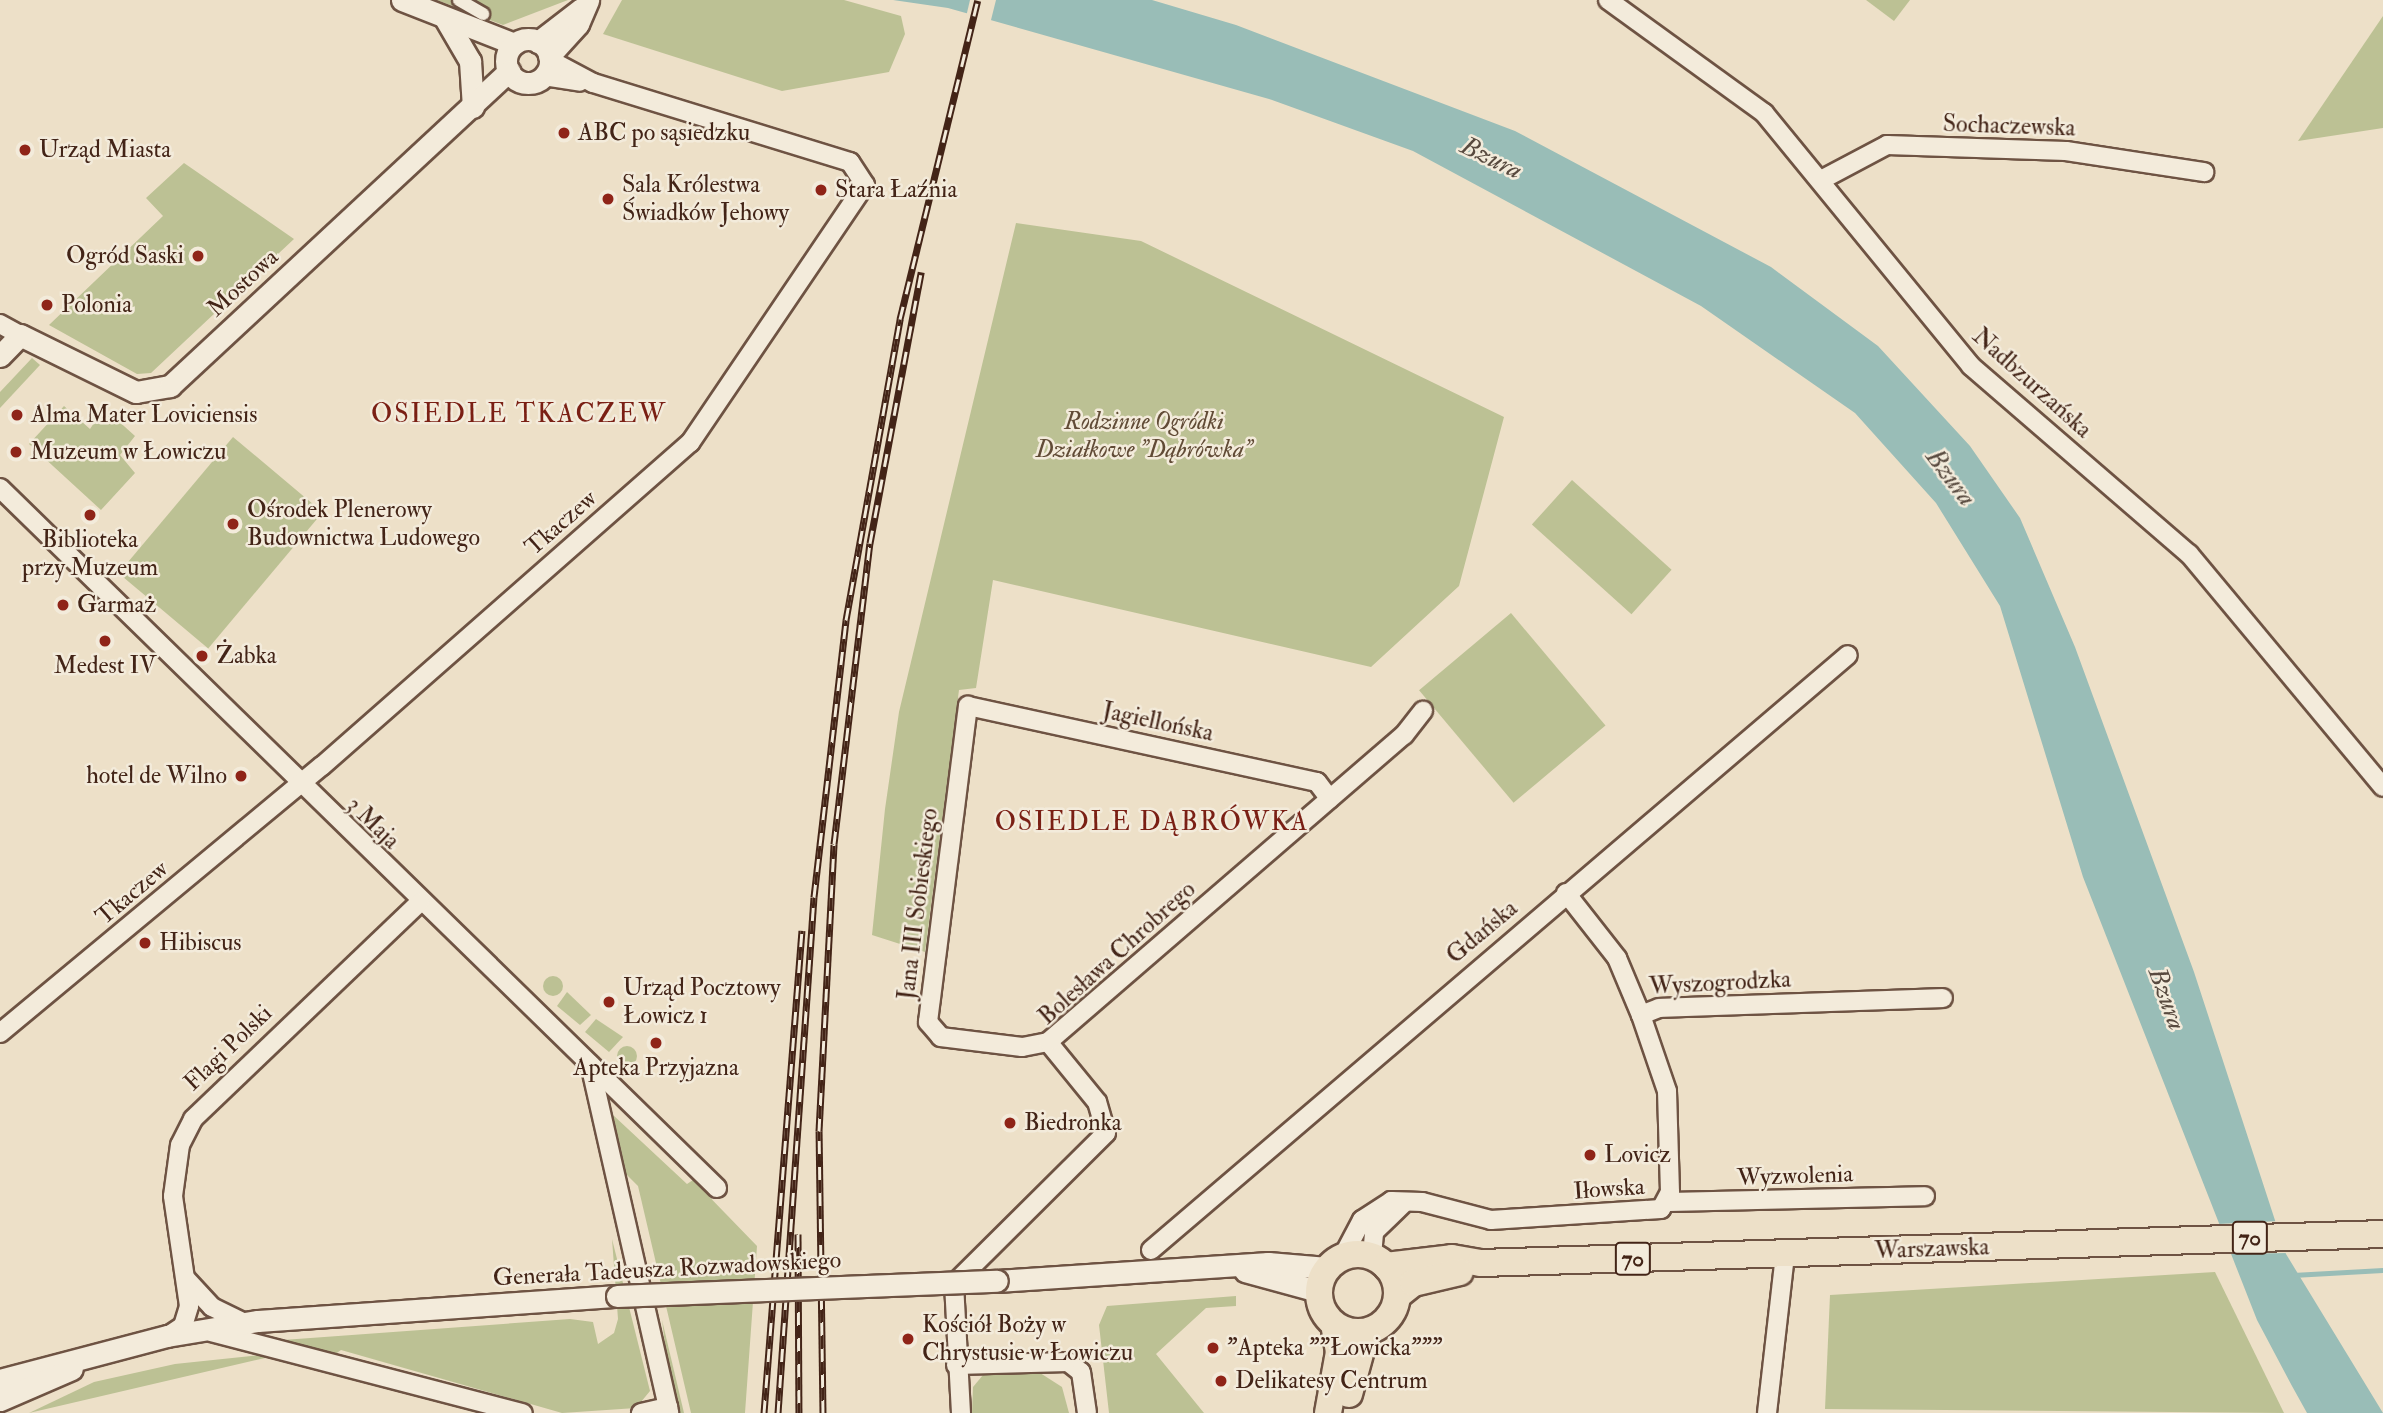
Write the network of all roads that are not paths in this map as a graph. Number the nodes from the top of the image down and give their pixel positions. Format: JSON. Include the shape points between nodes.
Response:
{"nodes":[{"id":1,"x":401,"y":0,"type":"edge"},
{"id":2,"x":459,"y":0,"type":"edge"},
{"id":3,"x":1608,"y":0,"type":"edge"},
{"id":4,"x":586,"y":4,"type":"edge"},
{"id":5,"x":483,"y":14,"type":"dead end"},
{"id":6,"x":446,"y":20,"type":"junction"},
{"id":7,"x":545,"y":58,"type":"junction"},
{"id":8,"x":512,"y":64,"type":"junction"},
{"id":9,"x":473,"y":107,"type":"junction"},
{"id":10,"x":2204,"y":172,"type":"dead end"},
{"id":11,"x":1821,"y":180,"type":"junction"},
{"id":12,"x":0,"y":324,"type":"edge"},
{"id":13,"x":20,"y":335,"type":"junction"},
{"id":14,"x":0,"y":356,"type":"edge"},
{"id":15,"x":0,"y":488,"type":"edge"},
{"id":16,"x":1848,"y":655,"type":"dead end"},
{"id":17,"x":968,"y":706,"type":"joint"},
{"id":18,"x":1423,"y":711,"type":"dead end"},
{"id":19,"x":299,"y":786,"type":"junction"},
{"id":20,"x":2383,"y":787,"type":"edge"},
{"id":21,"x":1330,"y":799,"type":"junction"},
{"id":22,"x":1566,"y":893,"type":"junction"},
{"id":23,"x":420,"y":902,"type":"junction"},
{"id":24,"x":1943,"y":998,"type":"dead end"},
{"id":25,"x":1641,"y":1015,"type":"junction"},
{"id":26,"x":0,"y":1033,"type":"edge"},
{"id":27,"x":1048,"y":1042,"type":"junction"},
{"id":28,"x":590,"y":1064,"type":"junction"},
{"id":29,"x":717,"y":1188,"type":"dead end"},
{"id":30,"x":1925,"y":1196,"type":"dead end"},
{"id":31,"x":1667,"y":1202,"type":"junction"},
{"id":32,"x":1404,"y":1203,"type":"junction"},
{"id":33,"x":2383,"y":1234,"type":"edge"},
{"id":34,"x":1151,"y":1250,"type":"dead end"},
{"id":35,"x":1784,"y":1254,"type":"junction"},
{"id":36,"x":1379,"y":1261,"type":"junction"},
{"id":37,"x":1480,"y":1264,"type":"junction"},
{"id":38,"x":1329,"y":1272,"type":"junction"},
{"id":39,"x":186,"y":1279,"type":"junction"},
{"id":40,"x":1397,"y":1296,"type":"junction"},
{"id":41,"x":245,"y":1323,"type":"junction"},
{"id":42,"x":1334,"y":1325,"type":"junction"},
{"id":43,"x":197,"y":1330,"type":"junction"},
{"id":44,"x":1366,"y":1332,"type":"junction"},
{"id":45,"x":167,"y":1336,"type":"junction"},
{"id":46,"x":100,"y":1353,"type":"junction"},
{"id":47,"x":956,"y":1365,"type":"junction"},
{"id":48,"x":0,"y":1380,"type":"edge"},
{"id":49,"x":0,"y":1400,"type":"edge"},
{"id":50,"x":668,"y":1410,"type":"edge"},
{"id":51,"x":523,"y":1413,"type":"edge"},
{"id":52,"x":641,"y":1413,"type":"edge"},
{"id":53,"x":961,"y":1413,"type":"edge"},
{"id":54,"x":1087,"y":1413,"type":"edge"},
{"id":55,"x":1328,"y":1413,"type":"edge"},
{"id":56,"x":1345,"y":1413,"type":"edge"},
{"id":57,"x":1767,"y":1413,"type":"edge"}],
"edges":[{"from":1,"to":6,"type":"street"},
{"from":2,"to":5,"type":"street"},
{"from":3,"to":11,"type":"street","name":"Nadbzurzańska","via":[[1757,107]]},
{"from":4,"to":7,"type":"street","via":[[578,24]]},
{"from":6,"to":8,"type":"street"},
{"from":6,"to":9,"type":"street","via":[[470,61]]},
{"from":7,"to":8,"type":"street"},
{"from":7,"to":8,"type":"street"},
{"from":7,"to":19,"type":"street","name":"Tkaczew","via":[[593,83],[850,162],[865,185],[690,443]]},
{"from":8,"to":9,"type":"street","name":"Mostowa"},
{"from":9,"to":13,"type":"street","name":"Mostowa","via":[[170,386],[136,392]]},
{"from":10,"to":11,"type":"street","name":"Sochaczewska","via":[[2067,151],[1886,145]]},
{"from":11,"to":20,"type":"street","name":"Nadbzurzańska","via":[[1971,366],[2189,554]]},
{"from":12,"to":13,"type":"street"},
{"from":13,"to":14,"type":"street"},
{"from":15,"to":19,"type":"street","name":"3 Maja"},
{"from":16,"to":22,"type":"street","name":"Gdańska"},
{"from":17,"to":21,"type":"street","name":"Jagiellońska","via":[[1317,782]]},
{"from":17,"to":27,"type":"street","name":"Jana III Sobieskiego","via":[[928,1022],[940,1037],[1022,1047]]},
{"from":18,"to":21,"type":"street","name":"Bolesława Chrobrego","via":[[1404,735]]},
{"from":19,"to":23,"type":"street","name":"3 Maja"},
{"from":19,"to":26,"type":"street","name":"Tkaczew"},
{"from":21,"to":27,"type":"street","name":"Bolesława Chrobrego"},
{"from":22,"to":25,"type":"street","name":"Wyszogrodzka","via":[[1617,958]]},
{"from":22,"to":34,"type":"street","name":"Gdańska"},
{"from":23,"to":28,"type":"street","name":"3 Maja"},
{"from":23,"to":39,"type":"street","name":"Flagi Polski","via":[[193,1119],[174,1181]]},
{"from":24,"to":25,"type":"street","name":"Wyszogrodzka","via":[[1659,1008]]},
{"from":25,"to":31,"type":"street","name":"Iłowska","via":[[1667,1091]]},
{"from":27,"to":47,"type":"street","name":"Bolesława Chrobrego","via":[[1097,1102],[1105,1133],[954,1284]]},
{"from":28,"to":29,"type":"street","name":"3 Maja"},
{"from":28,"to":50,"type":"street"},
{"from":30,"to":31,"type":"street","name":"Wyzwolenia"},
{"from":31,"to":32,"type":"street","name":"Iłowska","via":[[1640,1214],[1491,1220]]},
{"from":32,"to":36,"type":"street","via":[[1374,1232]]},
{"from":32,"to":38,"type":"street","name":"Iłowska","via":[[1380,1204],[1362,1220]]},
{"from":33,"to":35,"type":"main road","name":"Warszawska","number":"70"},
{"from":35,"to":37,"type":"main road","name":"Warszawska","number":"70"},
{"from":35,"to":57,"type":"street"},
{"from":36,"to":37,"type":"main road","name":"Warszawska","number":"70","via":[[1452,1258]]},
{"from":36,"to":38,"type":"main road","number":"70"},
{"from":36,"to":40,"type":"main road"},
{"from":37,"to":40,"type":"main road","name":"Warszawska","number":"70","via":[[1413,1283]]},
{"from":38,"to":41,"type":"street","name":"Generała Tadeusza Rozwadowskiego","bridge":true,"via":[[1268,1263],[1239,1269],[617,1296]]},
{"from":38,"to":42,"type":"main road"},
{"from":39,"to":41,"type":"street","via":[[212,1307]]},
{"from":39,"to":45,"type":"street","name":"Flagi Polski","via":[[187,1317]]},
{"from":40,"to":44,"type":"main road","number":"70","via":[[1391,1315]]},
{"from":41,"to":43,"type":"street","name":"Generała Tadeusza Rozwadowskiego"},
{"from":42,"to":44,"type":"main road"},
{"from":42,"to":55,"type":"main road","via":[[1339,1352]]},
{"from":43,"to":45,"type":"street","name":"Generała Tadeusza Rozwadowskiego"},
{"from":43,"to":51,"type":"street","via":[[272,1343]]},
{"from":44,"to":56,"type":"main road"},
{"from":45,"to":46,"type":"street","name":"Generała Tadeusza Rozwadowskiego"},
{"from":46,"to":48,"type":"street","name":"Generała Tadeusza Rozwadowskiego"},
{"from":46,"to":49,"type":"street","name":"Generała Tadeusza Rozwadowskiego"},
{"from":47,"to":53,"type":"street"},
{"from":47,"to":54,"type":"street","via":[[1046,1359],[1081,1372]]},
{"from":50,"to":52,"type":"street"}]}
